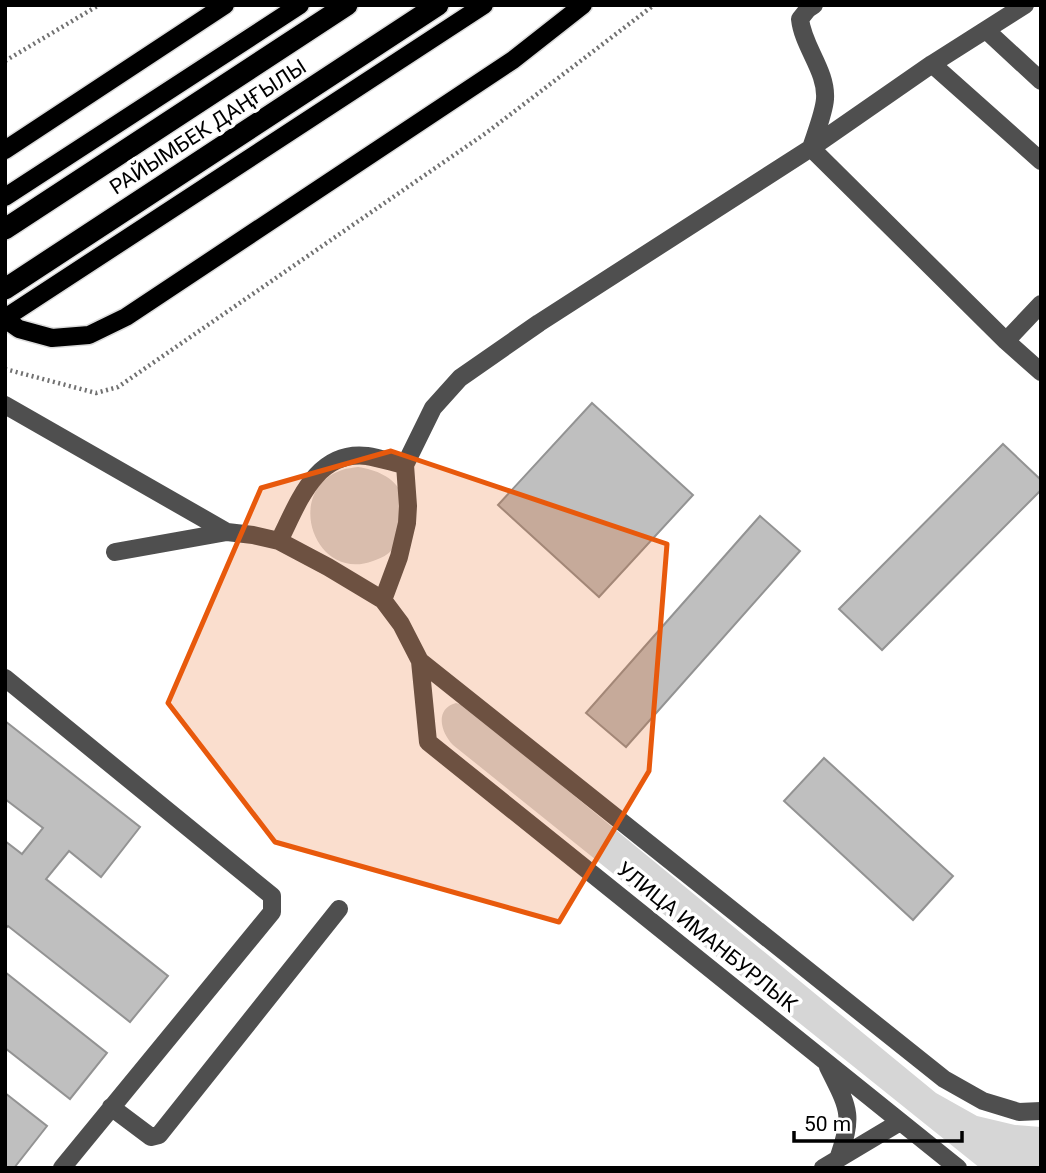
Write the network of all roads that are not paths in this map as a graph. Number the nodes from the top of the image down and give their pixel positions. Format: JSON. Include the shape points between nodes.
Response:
{"nodes":[{"id":1,"x":225,"y":5,"type":"edge"},
{"id":2,"x":300,"y":5,"type":"edge"},
{"id":3,"x":346,"y":5,"type":"edge"},
{"id":4,"x":438,"y":5,"type":"edge"},
{"id":5,"x":484,"y":5,"type":"edge"},
{"id":6,"x":583,"y":5,"type":"edge"},
{"id":7,"x":814,"y":5,"type":"edge"},
{"id":8,"x":1025,"y":5,"type":"edge"},
{"id":9,"x":987,"y":31,"type":"junction"},
{"id":10,"x":932,"y":64,"type":"junction"},
{"id":11,"x":1041,"y":81,"type":"edge"},
{"id":12,"x":811,"y":148,"type":"junction"},
{"id":13,"x":5,"y":150,"type":"edge"},
{"id":14,"x":1041,"y":161,"type":"edge"},
{"id":15,"x":5,"y":197,"type":"edge"},
{"id":16,"x":5,"y":229,"type":"edge"},
{"id":17,"x":5,"y":289,"type":"edge"},
{"id":18,"x":1041,"y":304,"type":"edge"},
{"id":19,"x":5,"y":319,"type":"edge"},
{"id":20,"x":1006,"y":341,"type":"junction"},
{"id":21,"x":1041,"y":372,"type":"edge"},
{"id":22,"x":5,"y":405,"type":"edge"},
{"id":23,"x":405,"y":465,"type":"junction"},
{"id":24,"x":227,"y":533,"type":"junction"},
{"id":25,"x":279,"y":541,"type":"junction"},
{"id":26,"x":115,"y":552,"type":"dead end"},
{"id":27,"x":383,"y":600,"type":"junction"},
{"id":28,"x":420,"y":661,"type":"junction"},
{"id":29,"x":5,"y":678,"type":"edge"},
{"id":30,"x":339,"y":909,"type":"dead end"},
{"id":31,"x":825,"y":1061,"type":"junction"},
{"id":32,"x":111,"y":1107,"type":"junction"},
{"id":33,"x":1041,"y":1111,"type":"edge"},
{"id":34,"x":900,"y":1122,"type":"junction"},
{"id":35,"x":830,"y":1163,"type":"edge"},
{"id":36,"x":62,"y":1168,"type":"edge"},
{"id":37,"x":958,"y":1168,"type":"edge"}],
"edges":[{"from":1,"to":13,"type":"main road"},
{"from":2,"to":15,"type":"main road"},
{"from":3,"to":16,"type":"highway","name":"РАЙЫМБЕК ДАҢҒЫЛЫ"},
{"from":4,"to":17,"type":"highway","name":"РАЙЫМБЕК ДАҢҒЫЛЫ"},
{"from":5,"to":19,"type":"main road"},
{"from":6,"to":19,"type":"main road","via":[[513,60],[127,317],[89,335],[52,338],[19,329]]},
{"from":7,"to":12,"type":"street","via":[[800,19],[801,32],[823,80],[825,100]]},
{"from":8,"to":9,"type":"street"},
{"from":9,"to":10,"type":"street"},
{"from":9,"to":11,"type":"street"},
{"from":10,"to":12,"type":"street"},
{"from":10,"to":14,"type":"street"},
{"from":12,"to":20,"type":"street"},
{"from":12,"to":23,"type":"street","via":[[460,378],[433,408]]},
{"from":18,"to":20,"type":"street"},
{"from":20,"to":21,"type":"street"},
{"from":22,"to":24,"type":"street"},
{"from":23,"to":25,"type":"street","via":[[351,456],[322,468]]},
{"from":23,"to":27,"type":"street","via":[[407,523]]},
{"from":24,"to":25,"type":"street"},
{"from":24,"to":26,"type":"street"},
{"from":25,"to":27,"type":"street"},
{"from":27,"to":28,"type":"street"},
{"from":28,"to":31,"type":"street","name":"УЛИЦА ИМАНБУРЛЫК","via":[[428,742]]},
{"from":28,"to":33,"type":"street","via":[[944,1079],[983,1101],[1019,1112]]},
{"from":29,"to":32,"type":"street","via":[[272,896],[272,912]]},
{"from":30,"to":32,"type":"street","via":[[159,1135],[151,1137]]},
{"from":31,"to":34,"type":"street","name":"УЛИЦА ИМАНБУРЛЫК"},
{"from":31,"to":35,"type":"street","via":[[848,1116],[846,1134]]},
{"from":32,"to":36,"type":"street"},
{"from":34,"to":35,"type":"street"},
{"from":34,"to":37,"type":"street","name":"УЛИЦА ИМАНБУРЛЫК"}]}
